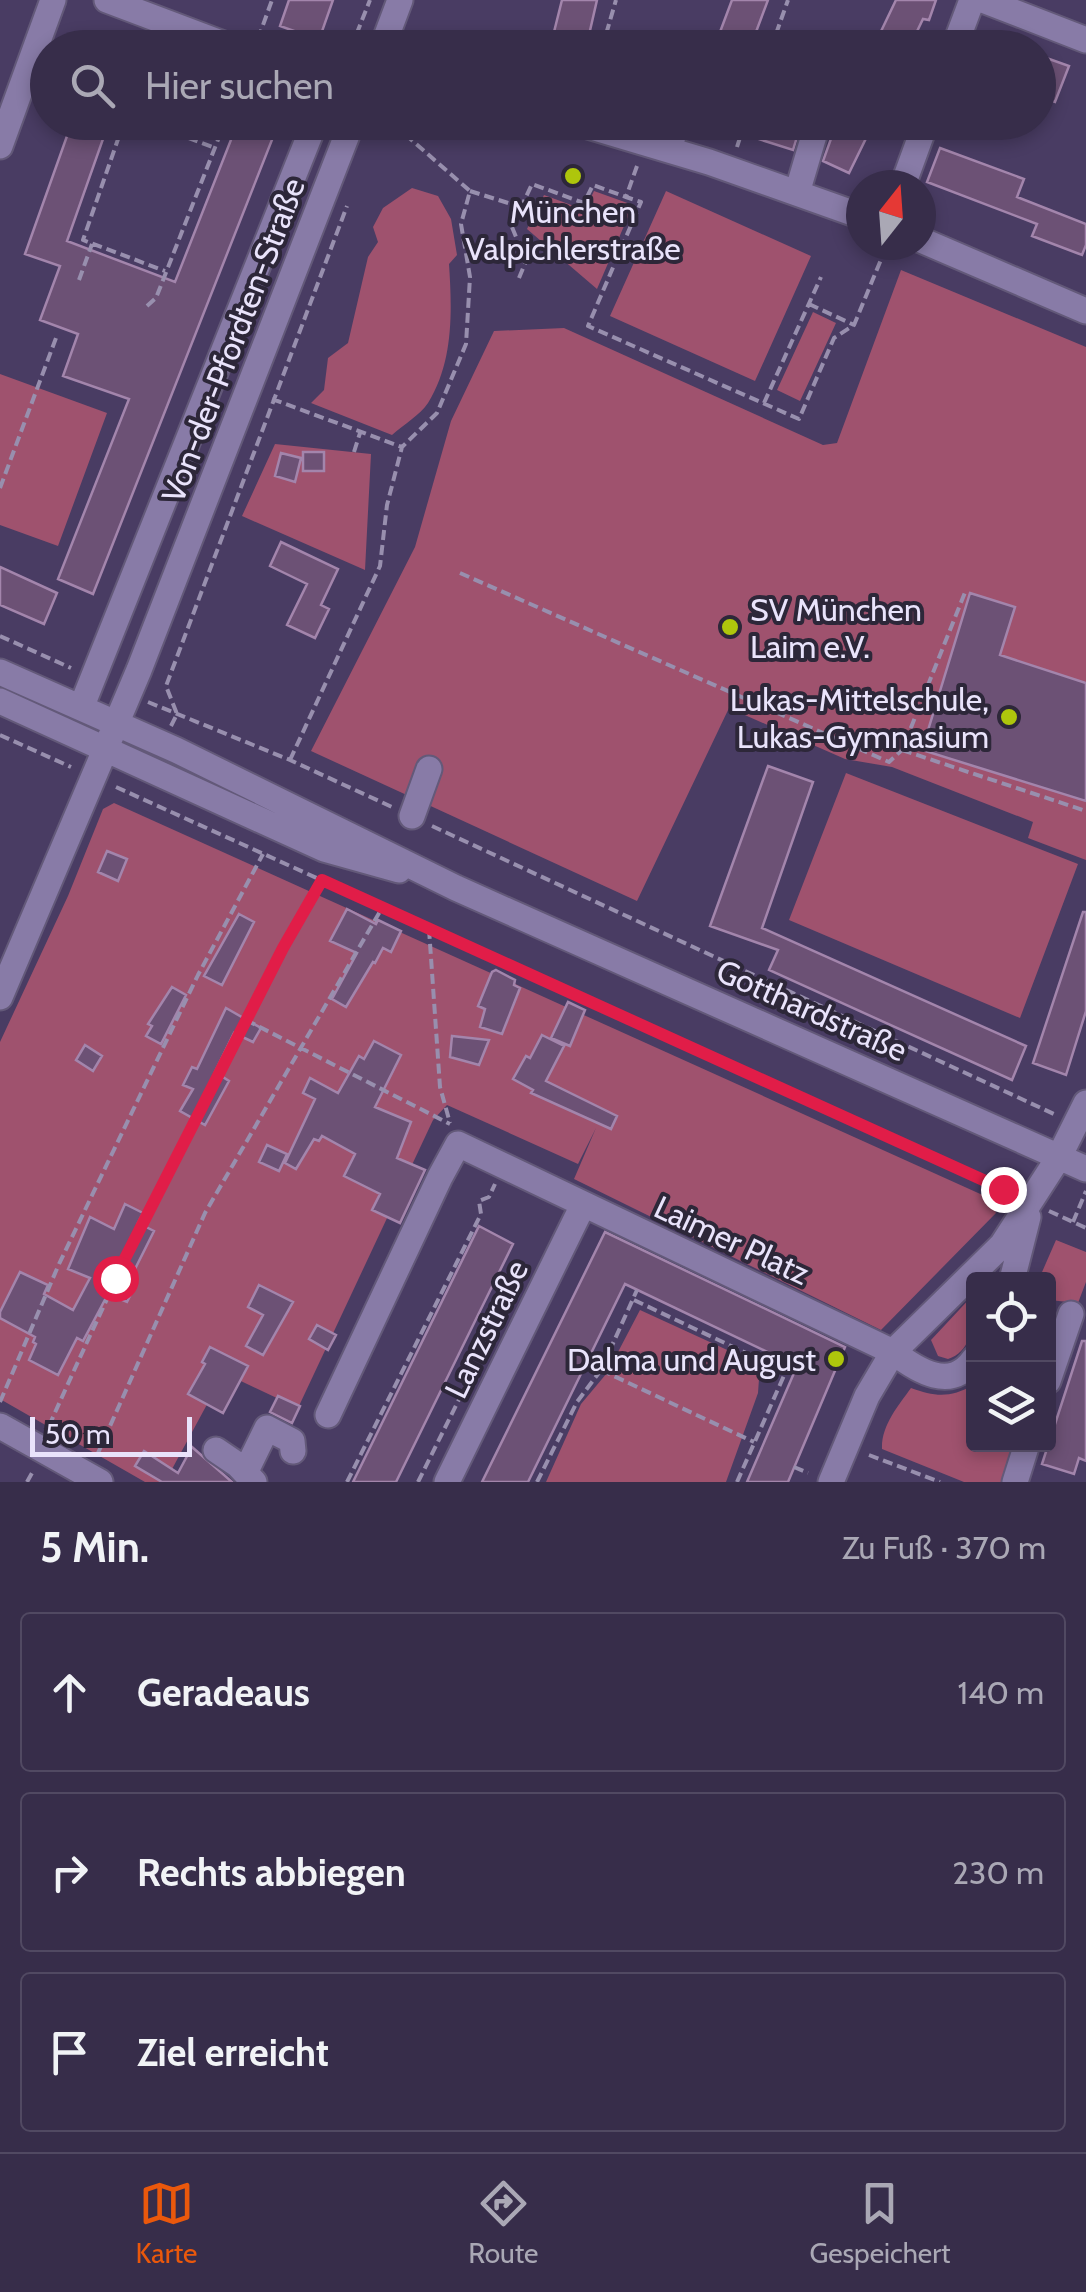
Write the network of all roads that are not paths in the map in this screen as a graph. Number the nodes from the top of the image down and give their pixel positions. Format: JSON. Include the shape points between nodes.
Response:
{"nodes":[{"id":1,"x":52,"y":0,"type":"edge"},
{"id":2,"x":106,"y":0,"type":"edge"},
{"id":3,"x":400,"y":0,"type":"edge"},
{"id":4,"x":972,"y":0,"type":"edge"},
{"id":5,"x":983,"y":0,"type":"edge"},
{"id":6,"x":41,"y":30,"type":"edge"},
{"id":7,"x":201,"y":30,"type":"edge"},
{"id":8,"x":389,"y":30,"type":"edge"},
{"id":9,"x":961,"y":30,"type":"edge"},
{"id":10,"x":1086,"y":40,"type":"edge"},
{"id":11,"x":30,"y":62,"type":"edge"},
{"id":12,"x":308,"y":140,"type":"edge"},
{"id":13,"x":345,"y":140,"type":"edge"},
{"id":14,"x":634,"y":140,"type":"edge"},
{"id":15,"x":663,"y":140,"type":"edge"},
{"id":16,"x":812,"y":140,"type":"edge"},
{"id":17,"x":919,"y":140,"type":"edge"},
{"id":18,"x":0,"y":146,"type":"edge"},
{"id":19,"x":657,"y":147,"type":"junction"},
{"id":20,"x":908,"y":170,"type":"edge"},
{"id":21,"x":796,"y":193,"type":"junction"},
{"id":22,"x":846,"y":211,"type":"edge"},
{"id":23,"x":936,"y":246,"type":"edge"},
{"id":24,"x":1086,"y":311,"type":"edge"},
{"id":25,"x":138,"y":567,"type":"junction"},
{"id":26,"x":174,"y":581,"type":"junction"},
{"id":27,"x":0,"y":672,"type":"edge"},
{"id":28,"x":0,"y":701,"type":"edge"},
{"id":29,"x":81,"y":708,"type":"junction"},
{"id":30,"x":116,"y":724,"type":"junction"},
{"id":31,"x":106,"y":749,"type":"junction"},
{"id":32,"x":429,"y":769,"type":"dead end"},
{"id":33,"x":412,"y":816,"type":"road end"},
{"id":34,"x":456,"y":888,"type":"junction"},
{"id":35,"x":0,"y":997,"type":"edge"},
{"id":36,"x":1081,"y":1113,"type":"edge"},
{"id":37,"x":1059,"y":1158,"type":"junction"},
{"id":38,"x":1086,"y":1169,"type":"edge"},
{"id":39,"x":1032,"y":1202,"type":"junction"},
{"id":40,"x":584,"y":1205,"type":"junction"},
{"id":41,"x":1014,"y":1272,"type":"edge"},
{"id":42,"x":1072,"y":1314,"type":"dead end"},
{"id":43,"x":893,"y":1352,"type":"junction"},
{"id":44,"x":971,"y":1362,"type":"edge"},
{"id":45,"x":1055,"y":1362,"type":"edge"},
{"id":46,"x":328,"y":1415,"type":"dead end"},
{"id":47,"x":0,"y":1426,"type":"edge"},
{"id":48,"x":216,"y":1450,"type":"dead end"},
{"id":49,"x":293,"y":1452,"type":"dead end"},
{"id":50,"x":1024,"y":1452,"type":"edge"},
{"id":51,"x":250,"y":1477,"type":"edge"},
{"id":52,"x":94,"y":1478,"type":"edge"},
{"id":53,"x":447,"y":1482,"type":"edge"},
{"id":54,"x":831,"y":1482,"type":"edge"},
{"id":55,"x":1015,"y":1482,"type":"edge"}],
"edges":[{"from":1,"to":6,"type":"street"},
{"from":2,"to":7,"type":"street"},
{"from":3,"to":8,"type":"street"},
{"from":4,"to":9,"type":"street"},
{"from":5,"to":10,"type":"street"},
{"from":11,"to":18,"type":"street"},
{"from":12,"to":25,"type":"street","name":"Von-der-Pfordten-Straße"},
{"from":13,"to":26,"type":"street","name":"Von-der-Pfordten-Straße"},
{"from":14,"to":19,"type":"street"},
{"from":15,"to":19,"type":"street"},
{"from":16,"to":21,"type":"street"},
{"from":17,"to":20,"type":"street"},
{"from":19,"to":21,"type":"street"},
{"from":21,"to":22,"type":"street"},
{"from":23,"to":24,"type":"street"},
{"from":25,"to":26,"type":"street"},
{"from":25,"to":29,"type":"street","name":"Von-der-Pfordten-Straße"},
{"from":26,"to":30,"type":"street","name":"Von-der-Pfordten-Straße"},
{"from":27,"to":29,"type":"street","name":"Gotthardstraße"},
{"from":28,"to":31,"type":"street","name":"Gotthardstraße"},
{"from":29,"to":30,"type":"street","name":"Gotthardstraße"},
{"from":30,"to":31,"type":"street","name":"Von-der-Pfordten-Straße"},
{"from":30,"to":34,"type":"street","name":"Gotthardstraße"},
{"from":31,"to":34,"type":"street","name":"Gotthardstraße","via":[[324,848]]},
{"from":31,"to":35,"type":"street","name":"Von-der-Pfordten-Straße"},
{"from":32,"to":33,"type":"street"},
{"from":34,"to":37,"type":"street","name":"Gotthardstraße"},
{"from":36,"to":37,"type":"street"},
{"from":37,"to":38,"type":"street","name":"Gotthardstraße"},
{"from":37,"to":39,"type":"street"},
{"from":39,"to":41,"type":"street"},
{"from":39,"to":43,"type":"street","via":[[1002,1245]]},
{"from":40,"to":43,"type":"street","name":"Laimer Platz"},
{"from":40,"to":46,"type":"street","name":"Laimer Platz","via":[[454,1134]]},
{"from":40,"to":53,"type":"street","name":"Lanzstraße"},
{"from":42,"to":45,"type":"street"},
{"from":43,"to":44,"type":"street","name":"Laimer Platz","via":[[940,1378],[958,1376]]},
{"from":43,"to":54,"type":"street","via":[[866,1396]]},
{"from":47,"to":52,"type":"street"},
{"from":48,"to":51,"type":"street"},
{"from":49,"to":51,"type":"street","via":[[292,1442],[267,1428]]},
{"from":50,"to":55,"type":"street"}]}
